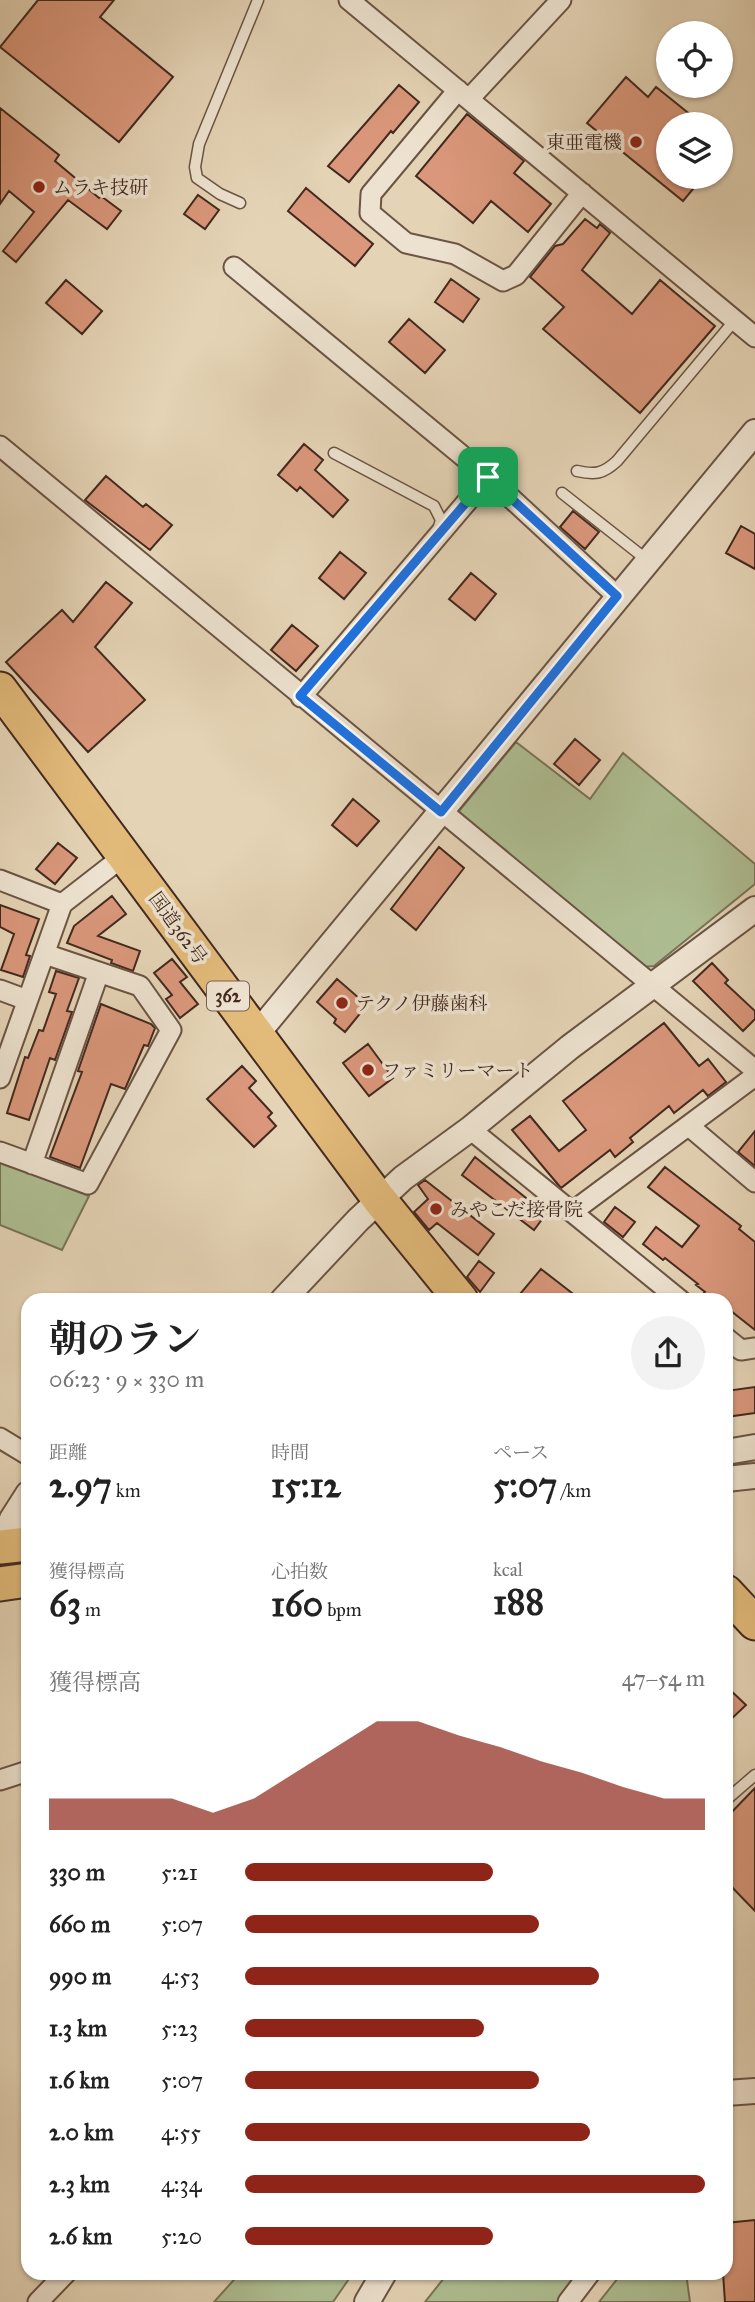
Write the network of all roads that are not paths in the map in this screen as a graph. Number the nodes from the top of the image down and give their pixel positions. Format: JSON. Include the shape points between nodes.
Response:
{"nodes":[{"id":1,"x":258,"y":0,"type":"edge"},
{"id":2,"x":349,"y":0,"type":"edge"},
{"id":3,"x":561,"y":0,"type":"edge"},
{"id":4,"x":463,"y":94,"type":"junction"},
{"id":5,"x":582,"y":193,"type":"junction"},
{"id":6,"x":240,"y":203,"type":"dead end"},
{"id":7,"x":234,"y":267,"type":"dead end"},
{"id":8,"x":734,"y":320,"type":"junction"},
{"id":9,"x":755,"y":337,"type":"edge"},
{"id":10,"x":755,"y":432,"type":"edge"},
{"id":11,"x":0,"y":446,"type":"edge"},
{"id":12,"x":334,"y":453,"type":"dead end"},
{"id":13,"x":577,"y":471,"type":"dead end"},
{"id":14,"x":488,"y":477,"type":"junction"},
{"id":15,"x":562,"y":493,"type":"dead end"},
{"id":16,"x":434,"y":540,"type":"junction"},
{"id":17,"x":647,"y":561,"type":"junction"},
{"id":18,"x":617,"y":596,"type":"junction"},
{"id":19,"x":0,"y":689,"type":"edge"},
{"id":20,"x":300,"y":696,"type":"junction"},
{"id":21,"x":441,"y":812,"type":"junction"},
{"id":22,"x":125,"y":855,"type":"junction"},
{"id":23,"x":0,"y":880,"type":"edge"},
{"id":24,"x":62,"y":904,"type":"junction"},
{"id":25,"x":755,"y":909,"type":"edge"},
{"id":26,"x":45,"y":954,"type":"junction"},
{"id":27,"x":99,"y":972,"type":"junction"},
{"id":28,"x":651,"y":985,"type":"junction"},
{"id":29,"x":0,"y":990,"type":"edge"},
{"id":30,"x":27,"y":1000,"type":"junction"},
{"id":31,"x":256,"y":1035,"type":"junction"},
{"id":32,"x":755,"y":1070,"type":"edge"},
{"id":33,"x":755,"y":1076,"type":"edge"},
{"id":34,"x":0,"y":1078,"type":"edge"},
{"id":35,"x":688,"y":1126,"type":"junction"},
{"id":36,"x":470,"y":1129,"type":"junction"},
{"id":37,"x":0,"y":1152,"type":"edge"},
{"id":38,"x":32,"y":1164,"type":"junction"},
{"id":39,"x":755,"y":1182,"type":"edge"},
{"id":40,"x":379,"y":1199,"type":"junction"},
{"id":41,"x":572,"y":1212,"type":"junction"},
{"id":42,"x":289,"y":1293,"type":"edge"},
{"id":43,"x":455,"y":1293,"type":"edge"},
{"id":44,"x":671,"y":1293,"type":"edge"},
{"id":45,"x":733,"y":1344,"type":"edge"},
{"id":46,"x":755,"y":1348,"type":"edge"},
{"id":47,"x":0,"y":1438,"type":"edge"},
{"id":48,"x":755,"y":1447,"type":"edge"},
{"id":49,"x":21,"y":1451,"type":"edge"},
{"id":50,"x":733,"y":1451,"type":"edge"},
{"id":51,"x":755,"y":1476,"type":"edge"},
{"id":52,"x":733,"y":1478,"type":"edge"},
{"id":53,"x":21,"y":1505,"type":"edge"},
{"id":54,"x":21,"y":1545,"type":"edge"},
{"id":55,"x":0,"y":1547,"type":"edge"},
{"id":56,"x":21,"y":1581,"type":"edge"},
{"id":57,"x":0,"y":1584,"type":"edge"},
{"id":58,"x":733,"y":1599,"type":"edge"},
{"id":59,"x":755,"y":1623,"type":"edge"},
{"id":60,"x":21,"y":1773,"type":"edge"},
{"id":61,"x":755,"y":1774,"type":"edge"},
{"id":62,"x":0,"y":1780,"type":"edge"},
{"id":63,"x":733,"y":1794,"type":"edge"},
{"id":64,"x":755,"y":2091,"type":"edge"},
{"id":65,"x":733,"y":2093,"type":"edge"},
{"id":66,"x":59,"y":2280,"type":"edge"},
{"id":67,"x":380,"y":2280,"type":"edge"},
{"id":68,"x":585,"y":2280,"type":"edge"},
{"id":69,"x":38,"y":2302,"type":"edge"},
{"id":70,"x":367,"y":2302,"type":"edge"},
{"id":71,"x":568,"y":2302,"type":"edge"}],
"edges":[{"from":1,"to":6,"type":"lane","via":[[199,144],[195,167],[197,178],[208,187]]},
{"from":2,"to":4,"type":"street"},
{"from":3,"to":4,"type":"street"},
{"from":4,"to":5,"type":"street"},
{"from":4,"to":5,"type":"street","via":[[371,194],[370,213],[383,225],[406,243],[455,254],[503,281],[516,275]]},
{"from":5,"to":8,"type":"street"},
{"from":7,"to":14,"type":"street"},
{"from":8,"to":9,"type":"street"},
{"from":8,"to":13,"type":"lane","via":[[606,472]]},
{"from":10,"to":17,"type":"street"},
{"from":11,"to":20,"type":"street"},
{"from":12,"to":16,"type":"lane","via":[[433,506],[441,520]]},
{"from":14,"to":16,"type":"street"},
{"from":14,"to":18,"type":"street"},
{"from":15,"to":17,"type":"lane"},
{"from":16,"to":20,"type":"street"},
{"from":17,"to":18,"type":"street"},
{"from":18,"to":21,"type":"street"},
{"from":19,"to":22,"type":"highway","name":"国道362号","number":"362"},
{"from":20,"to":21,"type":"street"},
{"from":21,"to":28,"type":"street"},
{"from":21,"to":31,"type":"street"},
{"from":22,"to":24,"type":"street"},
{"from":22,"to":31,"type":"highway","name":"国道362号","number":"362"},
{"from":23,"to":24,"type":"street"},
{"from":24,"to":26,"type":"street"},
{"from":25,"to":28,"type":"street"},
{"from":26,"to":27,"type":"street"},
{"from":26,"to":30,"type":"street"},
{"from":27,"to":38,"type":"street"},
{"from":27,"to":38,"type":"street","via":[[140,986],[170,1030],[88,1184]]},
{"from":28,"to":32,"type":"street"},
{"from":28,"to":36,"type":"street"},
{"from":29,"to":30,"type":"street"},
{"from":30,"to":34,"type":"street"},
{"from":31,"to":40,"type":"highway","name":"国道362号","number":"362"},
{"from":33,"to":35,"type":"street"},
{"from":35,"to":39,"type":"street"},
{"from":35,"to":41,"type":"street"},
{"from":36,"to":40,"type":"street"},
{"from":36,"to":41,"type":"street"},
{"from":37,"to":38,"type":"street"},
{"from":40,"to":42,"type":"street"},
{"from":40,"to":43,"type":"highway","name":"国道362号","number":"362"},
{"from":41,"to":44,"type":"street"},
{"from":45,"to":46,"type":"street","via":[[741,1350]]},
{"from":47,"to":49,"type":"street"},
{"from":48,"to":50,"type":"street"},
{"from":51,"to":52,"type":"street"},
{"from":53,"to":55,"type":"street"},
{"from":54,"to":55,"type":"highway"},
{"from":56,"to":57,"type":"highway"},
{"from":58,"to":59,"type":"highway"},
{"from":60,"to":62,"type":"street"},
{"from":61,"to":63,"type":"lane"},
{"from":64,"to":65,"type":"street"},
{"from":66,"to":69,"type":"street"},
{"from":67,"to":70,"type":"street"},
{"from":68,"to":71,"type":"street"}]}
